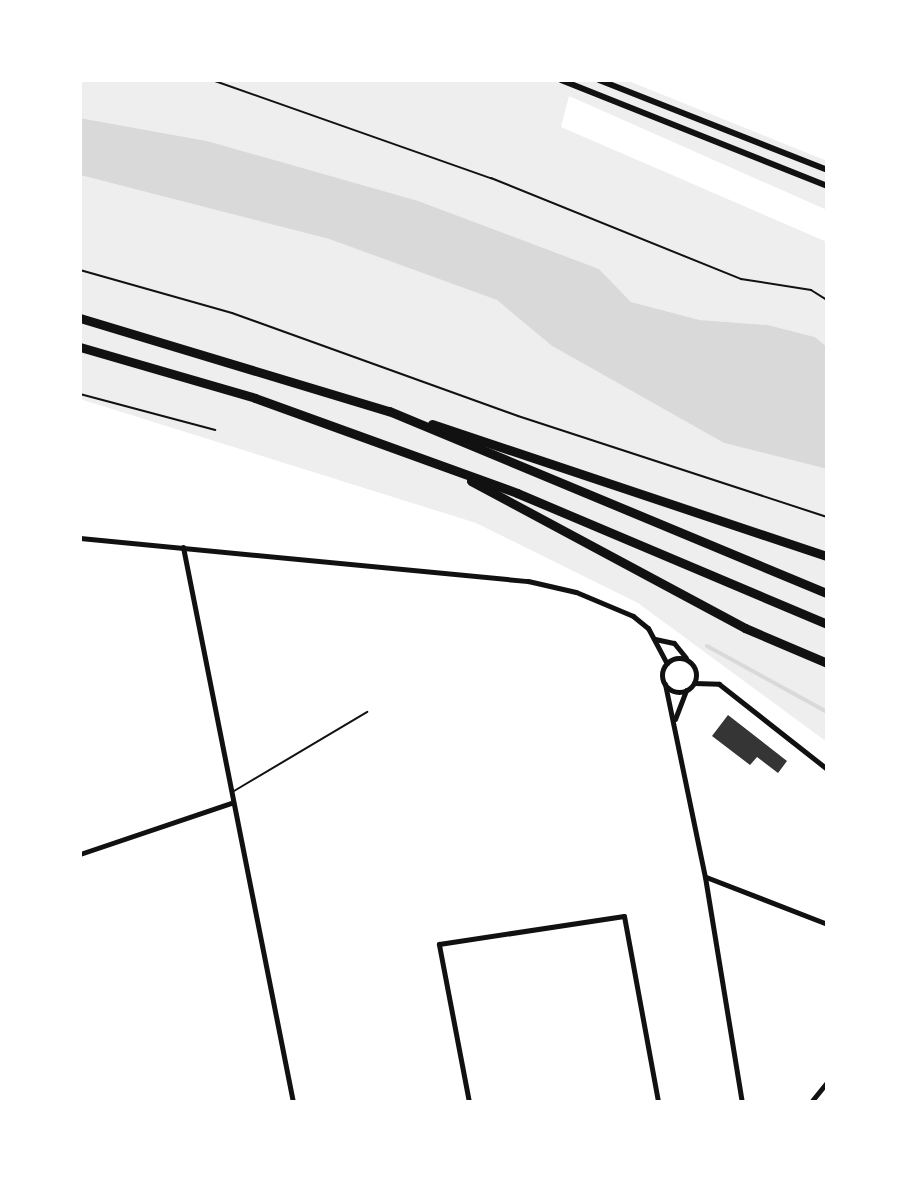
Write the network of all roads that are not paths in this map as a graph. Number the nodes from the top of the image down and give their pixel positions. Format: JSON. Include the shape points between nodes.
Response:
{"nodes":[{"id":1,"x":561,"y":80,"type":"edge"},
{"id":2,"x":599,"y":80,"type":"edge"},
{"id":3,"x":827,"y":170,"type":"edge"},
{"id":4,"x":827,"y":186,"type":"edge"},
{"id":5,"x":80,"y":318,"type":"edge"},
{"id":6,"x":80,"y":347,"type":"edge"},
{"id":7,"x":389,"y":411,"type":"junction"},
{"id":8,"x":446,"y":467,"type":"junction"},
{"id":9,"x":80,"y":538,"type":"edge"},
{"id":10,"x":183,"y":547,"type":"junction"},
{"id":11,"x":827,"y":556,"type":"edge"},
{"id":12,"x":827,"y":593,"type":"edge"},
{"id":13,"x":827,"y":624,"type":"edge"},
{"id":14,"x":655,"y":639,"type":"junction"},
{"id":15,"x":687,"y":660,"type":"junction"},
{"id":16,"x":667,"y":663,"type":"junction"},
{"id":17,"x":827,"y":663,"type":"edge"},
{"id":18,"x":694,"y":683,"type":"junction"},
{"id":19,"x":665,"y":684,"type":"junction"},
{"id":20,"x":686,"y":690,"type":"junction"},
{"id":21,"x":367,"y":712,"type":"dead end"},
{"id":22,"x":675,"y":720,"type":"junction"},
{"id":23,"x":827,"y":769,"type":"edge"},
{"id":24,"x":229,"y":795,"type":"junction"},
{"id":25,"x":231,"y":803,"type":"junction"},
{"id":26,"x":80,"y":854,"type":"edge"},
{"id":27,"x":705,"y":877,"type":"junction"},
{"id":28,"x":827,"y":924,"type":"edge"},
{"id":29,"x":827,"y":1082,"type":"edge"},
{"id":30,"x":293,"y":1102,"type":"edge"},
{"id":31,"x":469,"y":1102,"type":"edge"},
{"id":32,"x":658,"y":1102,"type":"edge"},
{"id":33,"x":742,"y":1102,"type":"edge"},
{"id":34,"x":811,"y":1102,"type":"edge"}],
"edges":[{"from":1,"to":4,"type":"street"},
{"from":2,"to":3,"type":"street"},
{"from":5,"to":7,"type":"highway"},
{"from":6,"to":8,"type":"highway","via":[[157,365]]},
{"from":7,"to":11,"type":"highway","via":[[513,447]]},
{"from":7,"to":12,"type":"highway"},
{"from":8,"to":13,"type":"highway"},
{"from":8,"to":17,"type":"highway","via":[[745,628]]},
{"from":9,"to":10,"type":"street"},
{"from":10,"to":14,"type":"street","via":[[528,581],[576,592],[633,616]]},
{"from":10,"to":24,"type":"street"},
{"from":14,"to":15,"type":"street","via":[[674,643]]},
{"from":14,"to":16,"type":"street"},
{"from":15,"to":16,"type":"street"},
{"from":15,"to":18,"type":"street","via":[[696,672]]},
{"from":16,"to":19,"type":"street"},
{"from":18,"to":20,"type":"street"},
{"from":18,"to":23,"type":"street","via":[[719,684]]},
{"from":19,"to":20,"type":"street"},
{"from":19,"to":22,"type":"street"},
{"from":20,"to":22,"type":"street"},
{"from":21,"to":24,"type":"lane"},
{"from":22,"to":27,"type":"street"},
{"from":24,"to":25,"type":"street"},
{"from":25,"to":26,"type":"street"},
{"from":25,"to":30,"type":"street"},
{"from":27,"to":28,"type":"street"},
{"from":27,"to":33,"type":"street"},
{"from":29,"to":34,"type":"street"},
{"from":31,"to":32,"type":"street","via":[[439,944],[624,916]]}]}
